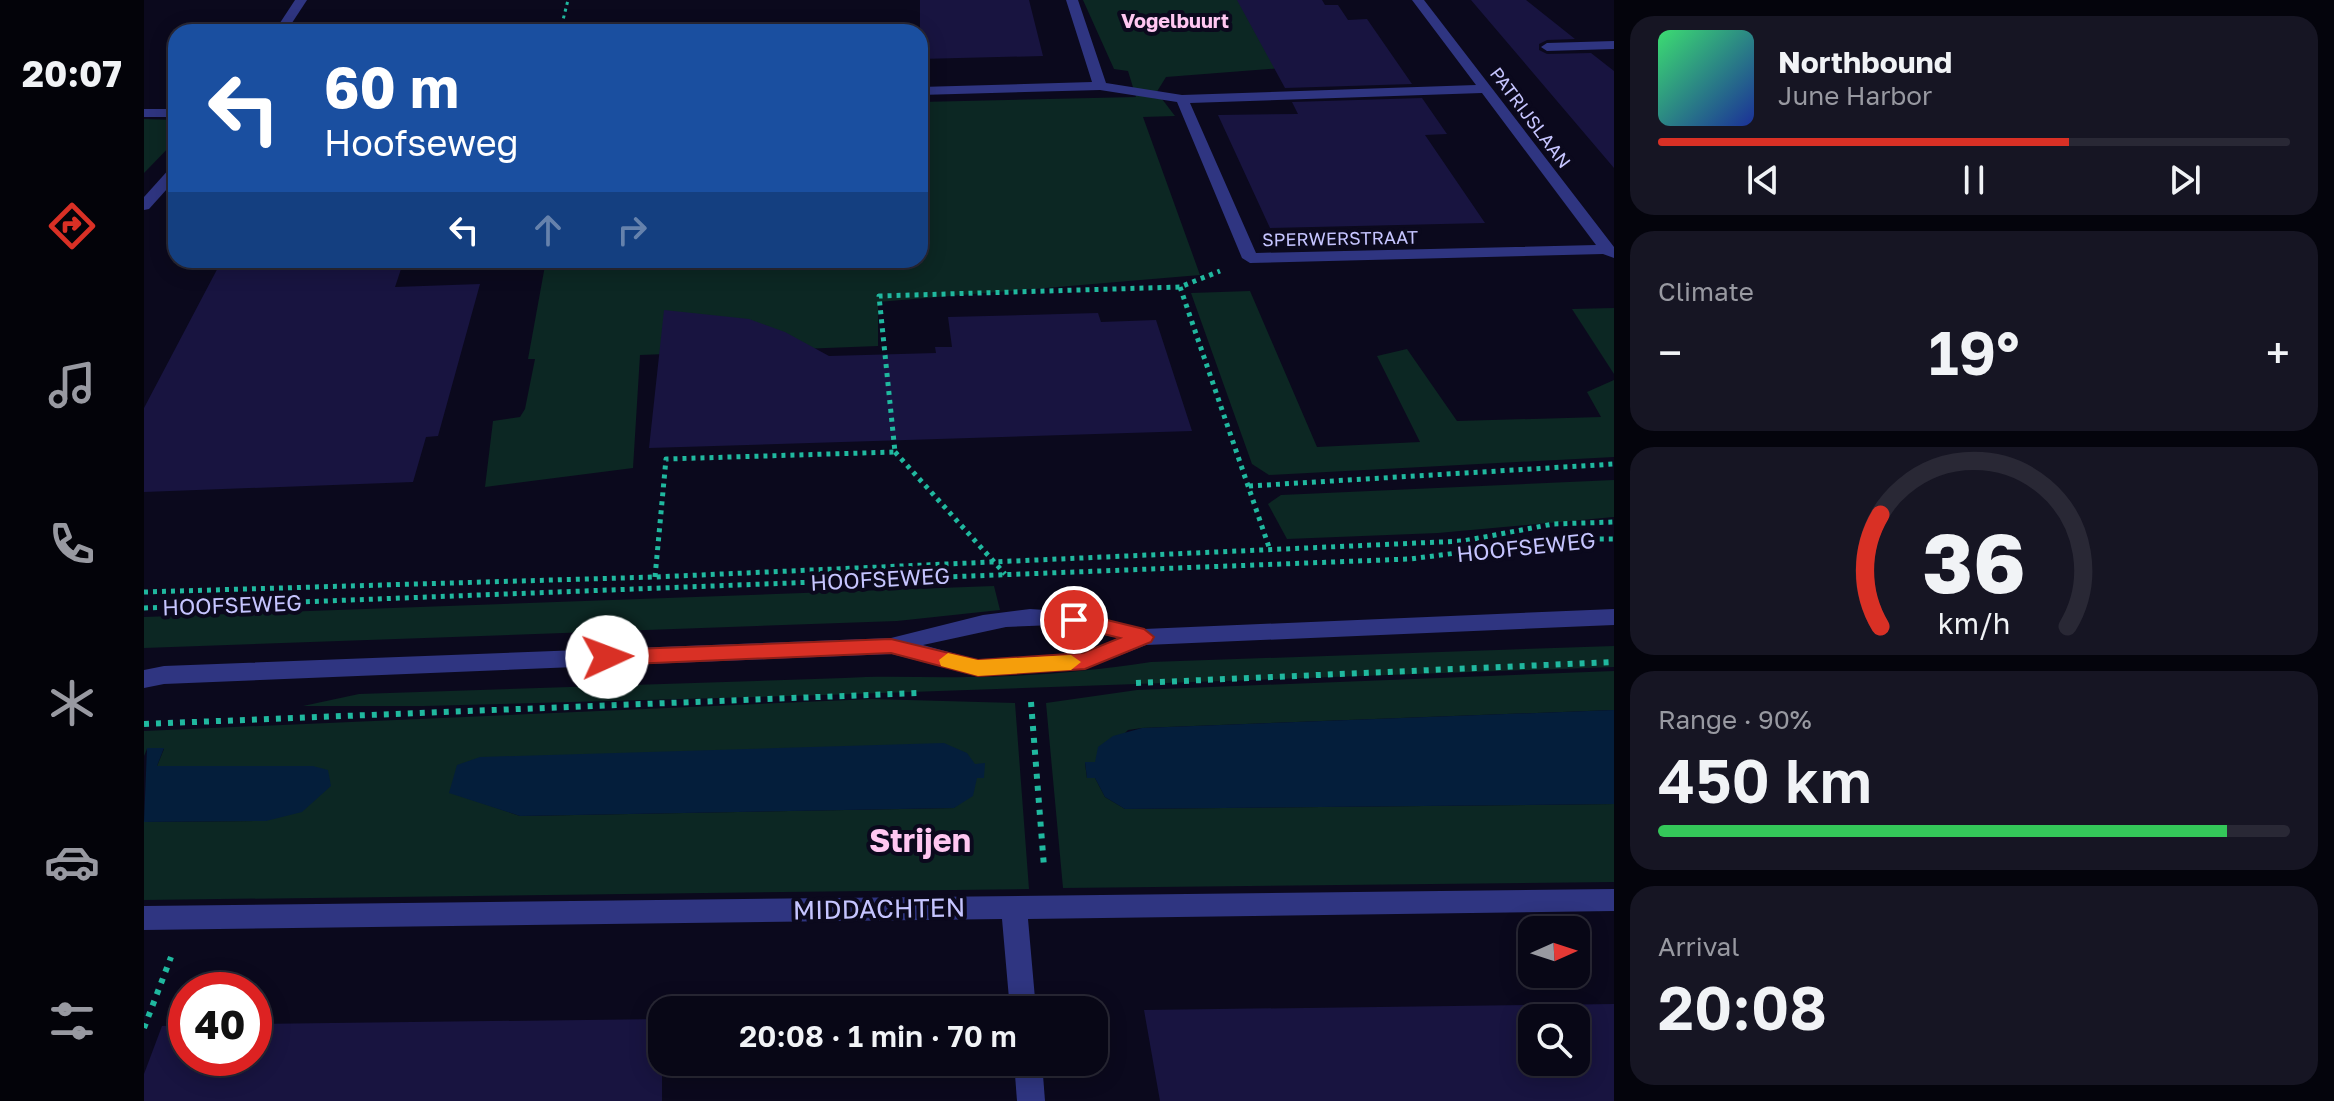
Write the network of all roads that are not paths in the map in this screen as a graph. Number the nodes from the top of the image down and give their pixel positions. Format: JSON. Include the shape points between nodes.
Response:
{"nodes":[{"id":1,"x":301,"y":0,"type":"edge"},
{"id":2,"x":1072,"y":0,"type":"edge"},
{"id":3,"x":1418,"y":0,"type":"edge"},
{"id":4,"x":285,"y":24,"type":"edge"},
{"id":5,"x":1614,"y":45,"type":"edge"},
{"id":6,"x":1547,"y":47,"type":"dead end"},
{"id":7,"x":1100,"y":86,"type":"junction"},
{"id":8,"x":1483,"y":89,"type":"junction"},
{"id":9,"x":928,"y":91,"type":"edge"},
{"id":10,"x":1182,"y":99,"type":"junction"},
{"id":11,"x":144,"y":113,"type":"edge"},
{"id":12,"x":168,"y":113,"type":"edge"},
{"id":13,"x":168,"y":179,"type":"edge"},
{"id":14,"x":144,"y":206,"type":"edge"},
{"id":15,"x":1609,"y":252,"type":"edge"},
{"id":16,"x":1614,"y":617,"type":"edge"},
{"id":17,"x":1144,"y":637,"type":"junction"},
{"id":18,"x":891,"y":646,"type":"junction"},
{"id":19,"x":151,"y":675,"type":"edge"},
{"id":20,"x":1614,"y":900,"type":"edge"},
{"id":21,"x":1014,"y":908,"type":"junction"},
{"id":22,"x":144,"y":918,"type":"edge"},
{"id":23,"x":1022,"y":996,"type":"edge"},
{"id":24,"x":1029,"y":1076,"type":"edge"},
{"id":25,"x":1031,"y":1101,"type":"edge"}],
"edges":[{"from":1,"to":4,"type":"street"},
{"from":2,"to":7,"type":"street"},
{"from":3,"to":8,"type":"street","name":"PATRIJSLAAN"},
{"from":5,"to":6,"type":"street"},
{"from":7,"to":9,"type":"street"},
{"from":7,"to":10,"type":"street"},
{"from":8,"to":10,"type":"street"},
{"from":8,"to":15,"type":"street","name":"PATRIJSLAAN"},
{"from":10,"to":15,"type":"street","name":"SPERWERSTRAAT","via":[[1250,258]]},
{"from":11,"to":12,"type":"street"},
{"from":13,"to":14,"type":"street"},
{"from":16,"to":17,"type":"street"},
{"from":17,"to":18,"type":"street","via":[[1074,620],[1014,620],[972,624]]},
{"from":17,"to":18,"type":"street","via":[[1085,661],[978,668]]},
{"from":18,"to":19,"type":"street"},
{"from":20,"to":21,"type":"street","name":"MIDDACHTEN"},
{"from":21,"to":22,"type":"street","name":"MIDDACHTEN"},
{"from":21,"to":23,"type":"street"},
{"from":24,"to":25,"type":"street"}]}
